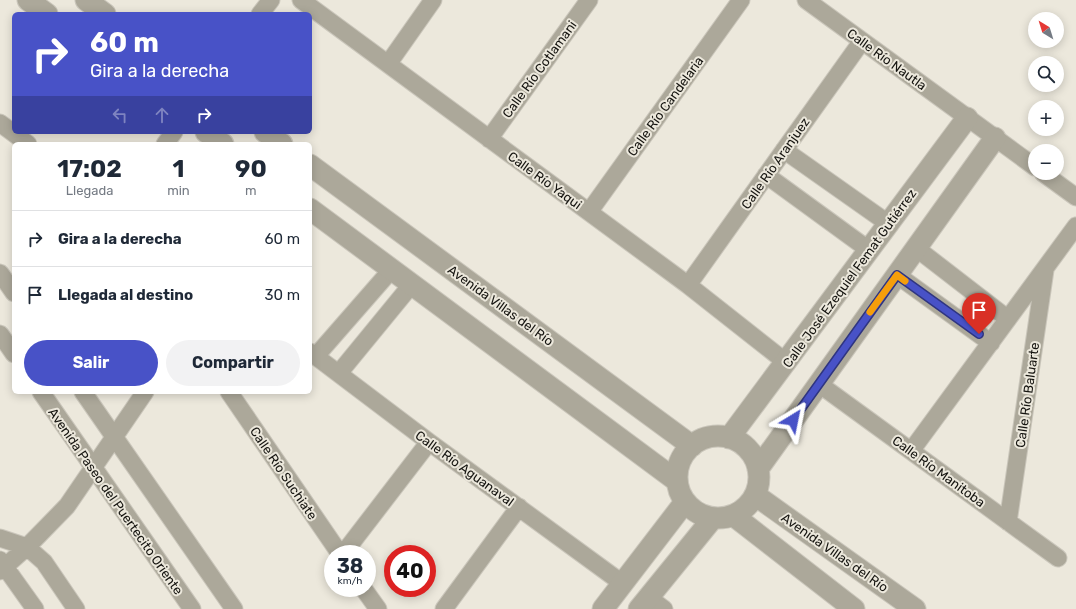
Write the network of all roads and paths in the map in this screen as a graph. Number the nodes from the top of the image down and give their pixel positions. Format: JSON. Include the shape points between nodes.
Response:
{"nodes":[{"id":1,"x":28,"y":0,"type":"edge"},
{"id":2,"x":86,"y":0,"type":"edge"},
{"id":3,"x":271,"y":0,"type":"edge"},
{"id":4,"x":301,"y":0,"type":"edge"},
{"id":5,"x":433,"y":0,"type":"edge"},
{"id":6,"x":589,"y":0,"type":"edge"},
{"id":7,"x":741,"y":0,"type":"edge"},
{"id":8,"x":806,"y":0,"type":"edge"},
{"id":9,"x":44,"y":12,"type":"edge"},
{"id":10,"x":102,"y":12,"type":"edge"},
{"id":11,"x":262,"y":12,"type":"edge"},
{"id":12,"x":862,"y":41,"type":"junction"},
{"id":13,"x":388,"y":64,"type":"junction"},
{"id":14,"x":967,"y":118,"type":"junction"},
{"id":15,"x":0,"y":123,"type":"edge"},
{"id":16,"x":12,"y":132,"type":"edge"},
{"id":17,"x":15,"y":134,"type":"edge"},
{"id":18,"x":209,"y":134,"type":"edge"},
{"id":19,"x":268,"y":134,"type":"edge"},
{"id":20,"x":995,"y":138,"type":"junction"},
{"id":21,"x":490,"y":139,"type":"junction"},
{"id":22,"x":25,"y":142,"type":"edge"},
{"id":23,"x":220,"y":142,"type":"edge"},
{"id":24,"x":279,"y":142,"type":"edge"},
{"id":25,"x":784,"y":150,"type":"junction"},
{"id":26,"x":1028,"y":162,"type":"edge"},
{"id":27,"x":312,"y":166,"type":"edge"},
{"id":28,"x":766,"y":175,"type":"junction"},
{"id":29,"x":1053,"y":180,"type":"edge"},
{"id":30,"x":1076,"y":197,"type":"edge"},
{"id":31,"x":312,"y":210,"type":"edge"},
{"id":32,"x":589,"y":212,"type":"junction"},
{"id":33,"x":889,"y":224,"type":"junction"},
{"id":34,"x":1076,"y":226,"type":"edge"},
{"id":35,"x":916,"y":248,"type":"junction"},
{"id":36,"x":869,"y":250,"type":"junction"},
{"id":37,"x":1045,"y":268,"type":"junction"},
{"id":38,"x":392,"y":269,"type":"junction"},
{"id":39,"x":0,"y":273,"type":"edge"},
{"id":40,"x":897,"y":275,"type":"junction"},
{"id":41,"x":412,"y":284,"type":"junction"},
{"id":42,"x":688,"y":285,"type":"junction"},
{"id":43,"x":12,"y":290,"type":"edge"},
{"id":44,"x":1008,"y":319,"type":"junction"},
{"id":45,"x":0,"y":334,"type":"edge"},
{"id":46,"x":991,"y":343,"type":"junction"},
{"id":47,"x":12,"y":351,"type":"edge"},
{"id":48,"x":313,"y":354,"type":"edge"},
{"id":49,"x":787,"y":363,"type":"junction"},
{"id":50,"x":339,"y":373,"type":"junction"},
{"id":51,"x":819,"y":384,"type":"junction"},
{"id":52,"x":42,"y":394,"type":"edge"},
{"id":53,"x":84,"y":394,"type":"edge"},
{"id":54,"x":144,"y":394,"type":"edge"},
{"id":55,"x":230,"y":394,"type":"edge"},
{"id":56,"x":114,"y":436,"type":"junction"},
{"id":57,"x":729,"y":438,"type":"junction"},
{"id":58,"x":429,"y":442,"type":"junction"},
{"id":59,"x":692,"y":446,"type":"junction"},
{"id":60,"x":912,"y":451,"type":"junction"},
{"id":61,"x":94,"y":468,"type":"junction"},
{"id":62,"x":758,"y":469,"type":"junction"},
{"id":63,"x":677,"y":482,"type":"junction"},
{"id":64,"x":755,"y":495,"type":"junction"},
{"id":65,"x":685,"y":502,"type":"junction"},
{"id":66,"x":519,"y":507,"type":"junction"},
{"id":67,"x":734,"y":516,"type":"junction"},
{"id":68,"x":713,"y":518,"type":"junction"},
{"id":69,"x":1008,"y":522,"type":"junction"},
{"id":70,"x":0,"y":538,"type":"edge"},
{"id":71,"x":335,"y":545,"type":"edge"},
{"id":72,"x":348,"y":545,"type":"edge"},
{"id":73,"x":27,"y":547,"type":"junction"},
{"id":74,"x":1058,"y":558,"type":"dead end"},
{"id":75,"x":2,"y":566,"type":"edge"},
{"id":76,"x":622,"y":583,"type":"junction"},
{"id":77,"x":369,"y":597,"type":"edge"},
{"id":78,"x":650,"y":605,"type":"edge"},
{"id":79,"x":35,"y":609,"type":"edge"},
{"id":80,"x":76,"y":609,"type":"edge"},
{"id":81,"x":192,"y":609,"type":"edge"},
{"id":82,"x":234,"y":609,"type":"edge"},
{"id":83,"x":378,"y":609,"type":"edge"},
{"id":84,"x":444,"y":609,"type":"edge"},
{"id":85,"x":603,"y":609,"type":"edge"},
{"id":86,"x":854,"y":609,"type":"edge"},
{"id":87,"x":915,"y":609,"type":"edge"}],
"edges":[{"from":1,"to":9,"type":"street"},
{"from":2,"to":10,"type":"street"},
{"from":3,"to":11,"type":"street"},
{"from":4,"to":13,"type":"street","name":"Calle Río Yaqui"},
{"from":5,"to":13,"type":"street"},
{"from":6,"to":21,"type":"street","name":"Calle Río Cotlamani"},
{"from":7,"to":32,"type":"street","name":"Calle Río Candelaria"},
{"from":8,"to":12,"type":"street","name":"Calle Río Nautla"},
{"from":12,"to":14,"type":"street","name":"Calle Río Nautla"},
{"from":12,"to":25,"type":"street","name":"Calle Río Aranjuez"},
{"from":13,"to":21,"type":"street","name":"Calle Río Yaqui"},
{"from":14,"to":20,"type":"street"},
{"from":14,"to":33,"type":"street","name":"Calle José Ezequiel Femat Gutiérrez"},
{"from":15,"to":16,"type":"street"},
{"from":17,"to":22,"type":"street"},
{"from":18,"to":23,"type":"street"},
{"from":19,"to":24,"type":"street"},
{"from":20,"to":26,"type":"street"},
{"from":20,"to":35,"type":"street"},
{"from":21,"to":32,"type":"street","name":"Calle Río Yaqui"},
{"from":25,"to":28,"type":"street","name":"Calle Río Aranjuez"},
{"from":25,"to":33,"type":"street"},
{"from":27,"to":59,"type":"street","name":"Avenida Villas del Río"},
{"from":28,"to":36,"type":"street"},
{"from":28,"to":42,"type":"street","name":"Calle Río Aranjuez"},
{"from":29,"to":30,"type":"street"},
{"from":31,"to":38,"type":"street"},
{"from":32,"to":42,"type":"street","name":"Calle Río Yaqui"},
{"from":33,"to":36,"type":"street","name":"Calle José Ezequiel Femat Gutiérrez"},
{"from":34,"to":37,"type":"street"},
{"from":35,"to":40,"type":"street"},
{"from":35,"to":44,"type":"street"},
{"from":36,"to":49,"type":"street","name":"Calle José Ezequiel Femat Gutiérrez"},
{"from":37,"to":44,"type":"street"},
{"from":37,"to":69,"type":"street","name":"Calle Río Baluarte"},
{"from":38,"to":41,"type":"street"},
{"from":38,"to":48,"type":"street"},
{"from":39,"to":43,"type":"street"},
{"from":40,"to":46,"type":"street"},
{"from":40,"to":51,"type":"street"},
{"from":41,"to":50,"type":"street"},
{"from":41,"to":63,"type":"street"},
{"from":42,"to":49,"type":"street","name":"Calle Río Yaqui"},
{"from":44,"to":46,"type":"street"},
{"from":45,"to":47,"type":"street"},
{"from":46,"to":60,"type":"street"},
{"from":48,"to":50,"type":"street","name":"Calle Río Aguanaval"},
{"from":49,"to":57,"type":"street","name":"Calle José Ezequiel Femat Gutiérrez"},
{"from":50,"to":58,"type":"street","name":"Calle Río Aguanaval"},
{"from":51,"to":60,"type":"street","name":"Calle Río Manitoba"},
{"from":51,"to":62,"type":"street"},
{"from":52,"to":61,"type":"street","name":"Avenida Paseo del Puertecito Oriente"},
{"from":53,"to":56,"type":"street"},
{"from":54,"to":56,"type":"street"},
{"from":55,"to":71,"type":"street","name":"Calle Río Suchiate"},
{"from":56,"to":61,"type":"street"},
{"from":56,"to":82,"type":"street"},
{"from":57,"to":59,"type":"street","via":[[719,436],[705,439]]},
{"from":57,"to":62,"type":"street","via":[[747,448]]},
{"from":58,"to":66,"type":"street","name":"Calle Río Aguanaval"},
{"from":58,"to":72,"type":"street"},
{"from":59,"to":63,"type":"street","via":[[683,457],[678,469]]},
{"from":60,"to":69,"type":"street","name":"Calle Río Manitoba"},
{"from":61,"to":73,"type":"street","via":[[67,506]]},
{"from":61,"to":81,"type":"street","name":"Avenida Paseo del Puertecito Oriente"},
{"from":62,"to":64,"type":"street"},
{"from":63,"to":65,"type":"street"},
{"from":64,"to":67,"type":"street","via":[[743,510]]},
{"from":64,"to":87,"type":"street","name":"Avenida Villas del Río"},
{"from":65,"to":68,"type":"street","via":[[702,515]]},
{"from":65,"to":76,"type":"street"},
{"from":66,"to":76,"type":"street","name":"Calle Río Aguanaval"},
{"from":66,"to":84,"type":"street"},
{"from":67,"to":68,"type":"street"},
{"from":67,"to":86,"type":"street"},
{"from":68,"to":78,"type":"street"},
{"from":69,"to":74,"type":"street","name":"Calle Río Manitoba"},
{"from":70,"to":73,"type":"street"},
{"from":73,"to":75,"type":"street"},
{"from":73,"to":80,"type":"street","via":[[44,562]]},
{"from":75,"to":79,"type":"street"},
{"from":76,"to":85,"type":"street"},
{"from":77,"to":83,"type":"street"}]}
